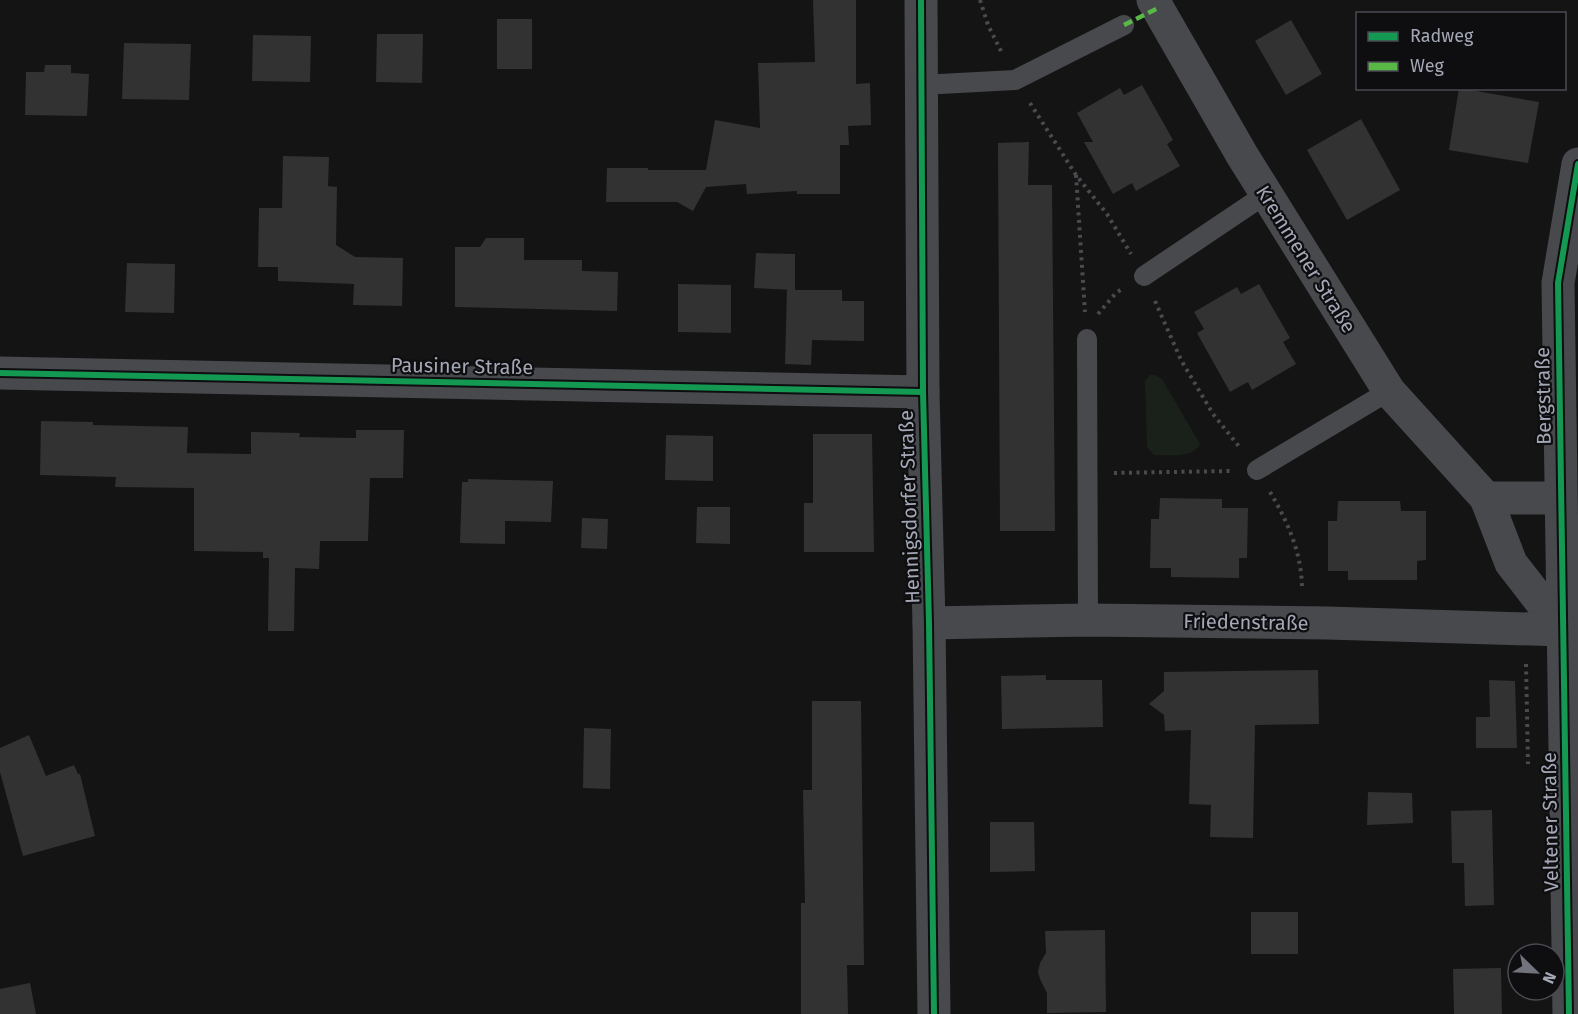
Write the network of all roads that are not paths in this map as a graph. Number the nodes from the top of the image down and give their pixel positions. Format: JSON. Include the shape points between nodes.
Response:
{"nodes":[{"id":1,"x":921,"y":0,"type":"edge"},
{"id":2,"x":1153,"y":0,"type":"edge"},
{"id":3,"x":1124,"y":25,"type":"dead end"},
{"id":4,"x":921,"y":85,"type":"junction"},
{"id":5,"x":1578,"y":164,"type":"edge"},
{"id":6,"x":1266,"y":195,"type":"junction"},
{"id":7,"x":1144,"y":276,"type":"road end"},
{"id":8,"x":1087,"y":339,"type":"road end"},
{"id":9,"x":0,"y":373,"type":"edge"},
{"id":10,"x":1389,"y":391,"type":"junction"},
{"id":11,"x":923,"y":392,"type":"junction"},
{"id":12,"x":1257,"y":470,"type":"road end"},
{"id":13,"x":1486,"y":498,"type":"junction"},
{"id":14,"x":1560,"y":498,"type":"junction"},
{"id":15,"x":1088,"y":620,"type":"junction"},
{"id":16,"x":929,"y":623,"type":"junction"},
{"id":17,"x":1571,"y":631,"type":"edge"},
{"id":18,"x":934,"y":1014,"type":"edge"},
{"id":19,"x":1569,"y":1014,"type":"edge"}],
"edges":[{"from":1,"to":4,"type":"street","name":"Hennigsdorfer Straße"},
{"from":2,"to":6,"type":"street","name":"Kremmener Straße"},
{"from":3,"to":4,"type":"lane","via":[[1015,80]]},
{"from":4,"to":11,"type":"street","name":"Hennigsdorfer Straße"},
{"from":5,"to":14,"type":"street","name":"Bergstraße","via":[[1558,283]]},
{"from":6,"to":7,"type":"lane"},
{"from":6,"to":10,"type":"street","name":"Kremmener Straße"},
{"from":8,"to":15,"type":"lane"},
{"from":9,"to":11,"type":"street","name":"Pausiner Straße"},
{"from":10,"to":12,"type":"lane"},
{"from":10,"to":13,"type":"street","name":"Kremmener Straße"},
{"from":11,"to":16,"type":"street","name":"Hennigsdorfer Straße"},
{"from":13,"to":14,"type":"street"},
{"from":13,"to":17,"type":"street","name":"Kremmener Straße","via":[[1511,563]]},
{"from":14,"to":17,"type":"street","name":"Bergstraße"},
{"from":15,"to":16,"type":"street","name":"Friedenstraße"},
{"from":15,"to":17,"type":"street","name":"Friedenstraße"},
{"from":16,"to":18,"type":"street","name":"Hennigsdorfer Straße"},
{"from":17,"to":19,"type":"street","name":"Veltener Straße"}]}
